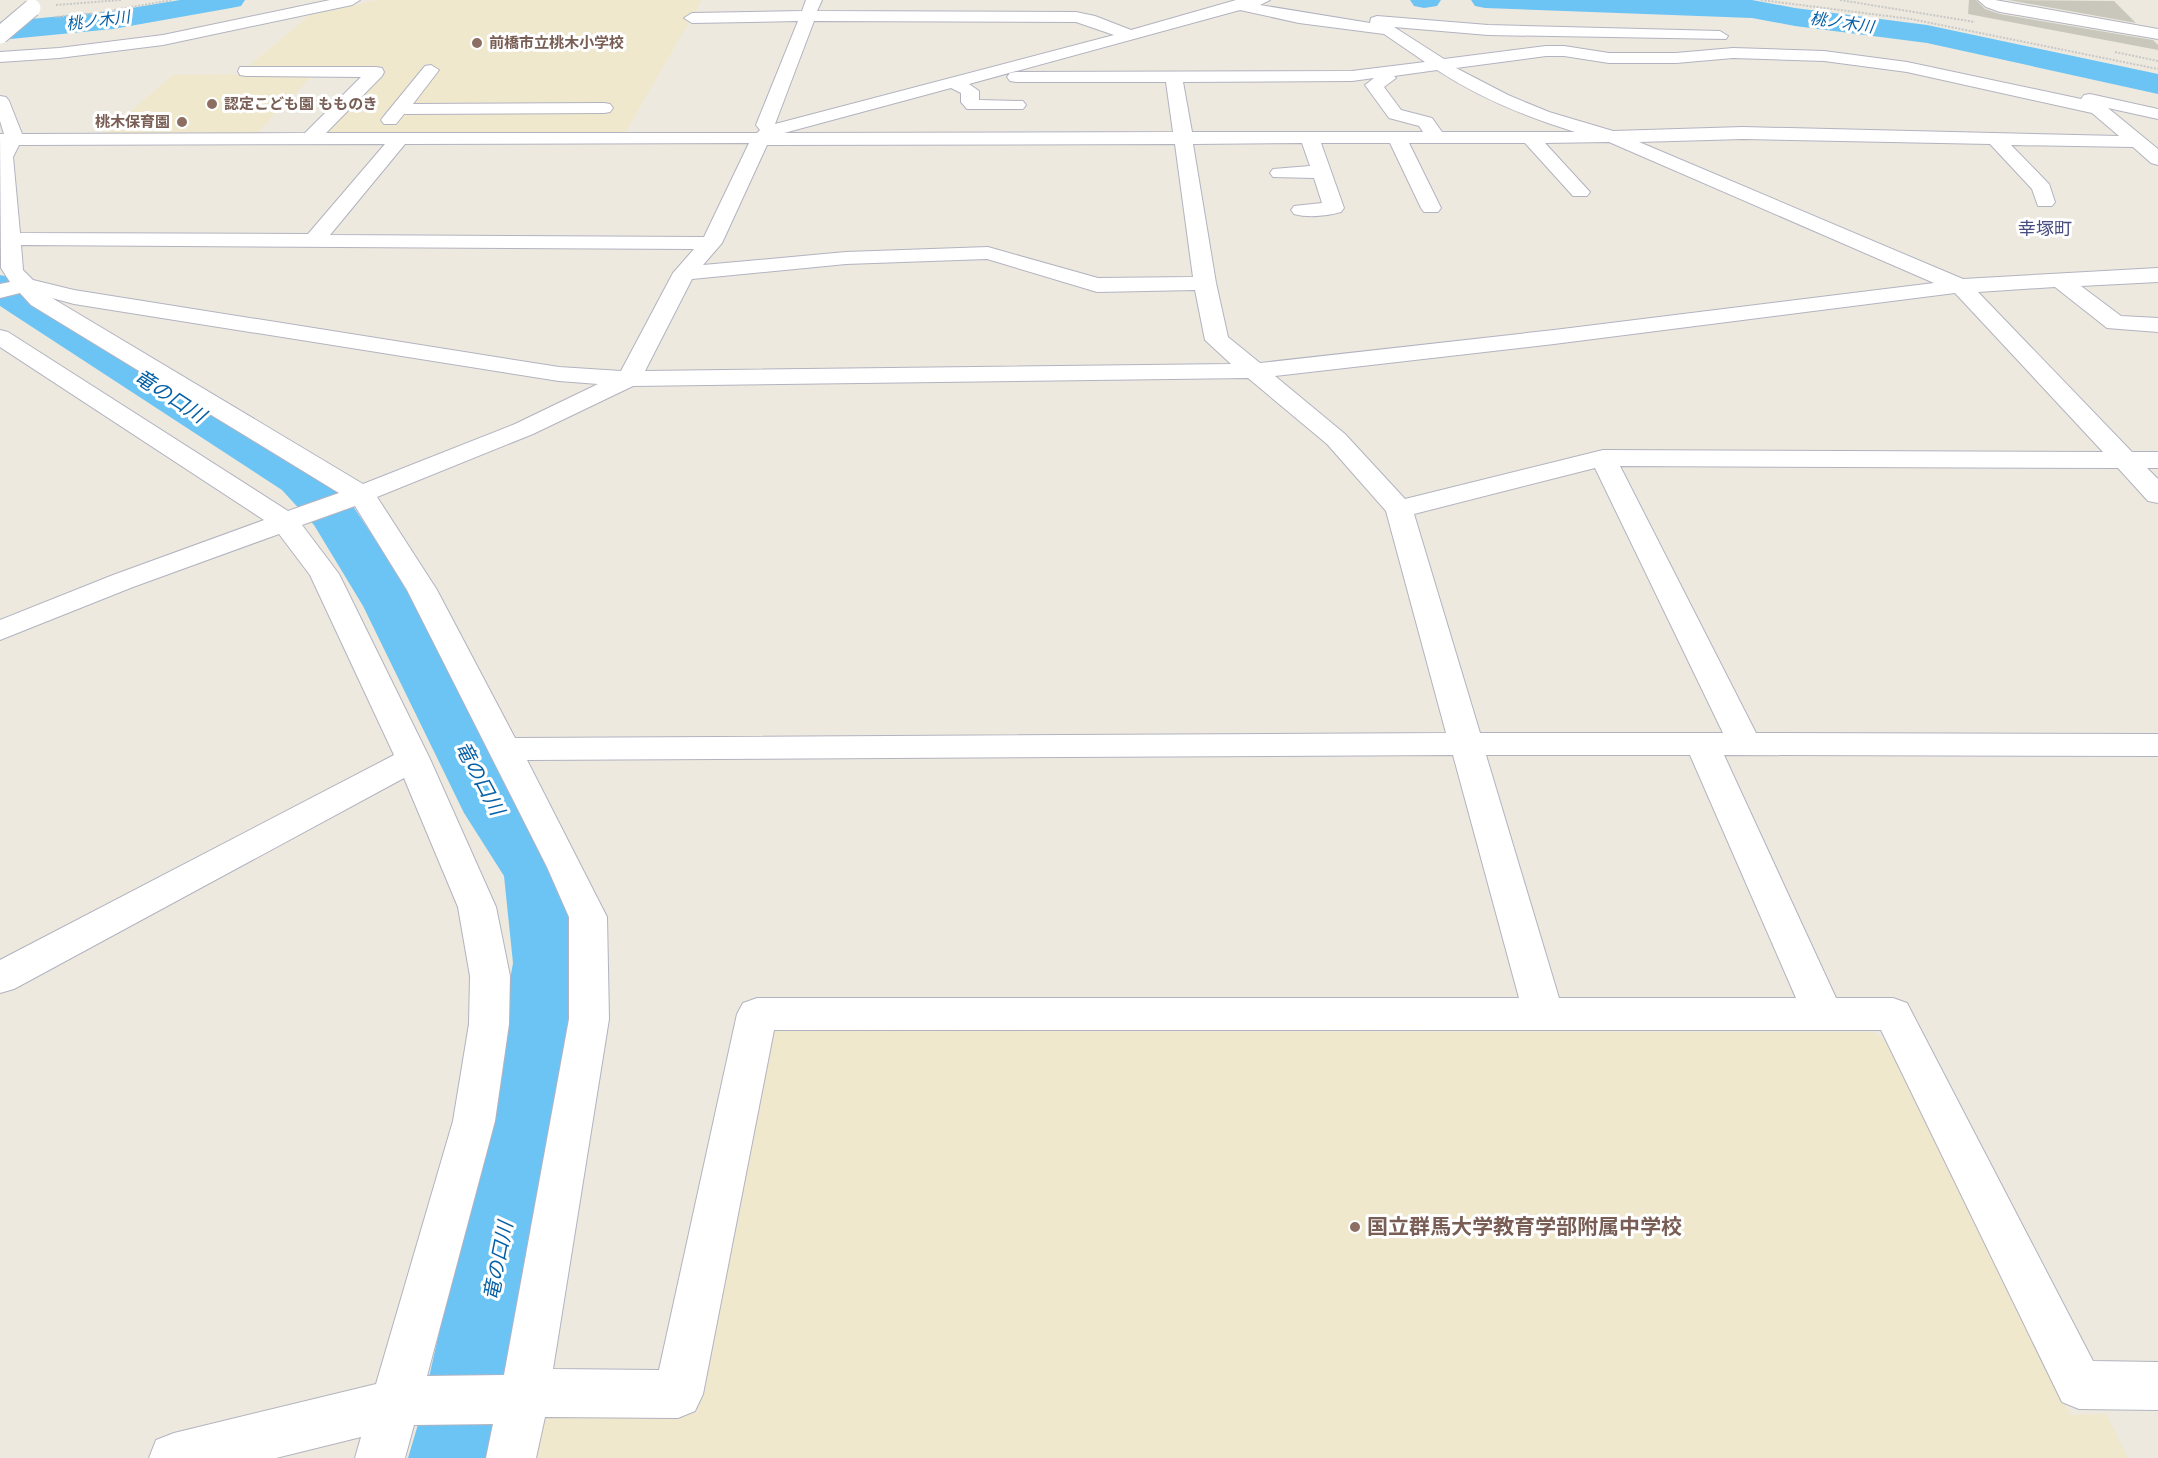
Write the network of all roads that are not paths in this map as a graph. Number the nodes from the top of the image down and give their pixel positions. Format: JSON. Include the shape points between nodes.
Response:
{"nodes":[{"id":1,"x":352,"y":0,"type":"edge"},
{"id":2,"x":925,"y":0,"type":"edge"},
{"id":3,"x":1217,"y":0,"type":"edge"},
{"id":4,"x":1986,"y":0,"type":"edge"},
{"id":5,"x":40,"y":4,"type":"edge"},
{"id":6,"x":1255,"y":5,"type":"edge"},
{"id":7,"x":811,"y":8,"type":"edge"},
{"id":8,"x":1047,"y":8,"type":"edge"},
{"id":9,"x":922,"y":16,"type":"junction"},
{"id":10,"x":692,"y":18,"type":"dead end"},
{"id":11,"x":2158,"y":34,"type":"edge"},
{"id":12,"x":0,"y":35,"type":"edge"},
{"id":13,"x":1129,"y":35,"type":"junction"},
{"id":14,"x":0,"y":57,"type":"edge"},
{"id":15,"x":1440,"y":64,"type":"junction"},
{"id":16,"x":431,"y":70,"type":"dead end"},
{"id":17,"x":246,"y":71,"type":"dead end"},
{"id":18,"x":1383,"y":73,"type":"junction"},
{"id":19,"x":981,"y":74,"type":"junction"},
{"id":20,"x":1950,"y":75,"type":"junction"},
{"id":21,"x":1174,"y":77,"type":"junction"},
{"id":22,"x":952,"y":82,"type":"junction"},
{"id":23,"x":2033,"y":85,"type":"junction"},
{"id":24,"x":0,"y":101,"type":"edge"},
{"id":25,"x":1017,"y":105,"type":"dead end"},
{"id":26,"x":399,"y":109,"type":"junction"},
{"id":27,"x":2158,"y":114,"type":"edge"},
{"id":28,"x":766,"y":135,"type":"junction"},
{"id":29,"x":1612,"y":137,"type":"junction"},
{"id":30,"x":311,"y":138,"type":"junction"},
{"id":31,"x":586,"y":138,"type":"junction"},
{"id":32,"x":1397,"y":138,"type":"junction"},
{"id":33,"x":1437,"y":138,"type":"junction"},
{"id":34,"x":1531,"y":138,"type":"junction"},
{"id":35,"x":7,"y":139,"type":"edge"},
{"id":36,"x":373,"y":139,"type":"junction"},
{"id":37,"x":399,"y":139,"type":"junction"},
{"id":38,"x":1185,"y":139,"type":"junction"},
{"id":39,"x":1310,"y":139,"type":"junction"},
{"id":40,"x":1996,"y":140,"type":"junction"},
{"id":41,"x":2137,"y":142,"type":"junction"},
{"id":42,"x":2158,"y":159,"type":"edge"},
{"id":43,"x":1321,"y":172,"type":"junction"},
{"id":44,"x":1280,"y":173,"type":"dead end"},
{"id":45,"x":1709,"y":178,"type":"junction"},
{"id":46,"x":1670,"y":181,"type":"dead end"},
{"id":47,"x":1580,"y":192,"type":"dead end"},
{"id":48,"x":2045,"y":202,"type":"dead end"},
{"id":49,"x":1431,"y":208,"type":"dead end"},
{"id":50,"x":1301,"y":210,"type":"dead end"},
{"id":51,"x":9,"y":238,"type":"junction"},
{"id":52,"x":314,"y":240,"type":"junction"},
{"id":53,"x":711,"y":243,"type":"junction"},
{"id":54,"x":684,"y":273,"type":"junction"},
{"id":55,"x":2158,"y":275,"type":"edge"},
{"id":56,"x":2059,"y":280,"type":"junction"},
{"id":57,"x":1205,"y":283,"type":"junction"},
{"id":58,"x":1960,"y":286,"type":"junction"},
{"id":59,"x":16,"y":287,"type":"edge"},
{"id":60,"x":2158,"y":325,"type":"edge"},
{"id":61,"x":0,"y":337,"type":"edge"},
{"id":62,"x":1257,"y":371,"type":"junction"},
{"id":63,"x":629,"y":379,"type":"junction"},
{"id":64,"x":1603,"y":458,"type":"junction"},
{"id":65,"x":2124,"y":460,"type":"junction"},
{"id":66,"x":2158,"y":460,"type":"edge"},
{"id":67,"x":361,"y":494,"type":"junction"},
{"id":68,"x":2158,"y":495,"type":"edge"},
{"id":69,"x":1400,"y":509,"type":"junction"},
{"id":70,"x":284,"y":521,"type":"junction"},
{"id":71,"x":0,"y":631,"type":"edge"},
{"id":72,"x":1465,"y":744,"type":"junction"},
{"id":73,"x":1702,"y":744,"type":"junction"},
{"id":74,"x":1745,"y":744,"type":"junction"},
{"id":75,"x":2158,"y":745,"type":"edge"},
{"id":76,"x":504,"y":749,"type":"junction"},
{"id":77,"x":413,"y":759,"type":"junction"},
{"id":78,"x":0,"y":978,"type":"edge"},
{"id":79,"x":1822,"y":1012,"type":"junction"},
{"id":80,"x":1543,"y":1013,"type":"junction"},
{"id":81,"x":2158,"y":1386,"type":"edge"},
{"id":82,"x":516,"y":1396,"type":"junction"},
{"id":83,"x":402,"y":1403,"type":"junction"},
{"id":84,"x":174,"y":1458,"type":"edge"},
{"id":85,"x":380,"y":1458,"type":"edge"},
{"id":86,"x":511,"y":1458,"type":"edge"}],
"edges":[{"from":1,"to":14,"type":"street","via":[[163,40]]},
{"from":2,"to":9,"type":"street"},
{"from":3,"to":6,"type":"street"},
{"from":4,"to":11,"type":"street","via":[[2000,7]]},
{"from":5,"to":12,"type":"street","bridge":true},
{"from":6,"to":13,"type":"street"},
{"from":6,"to":15,"type":"street","via":[[1322,21],[1388,30]]},
{"from":6,"to":23,"type":"street","via":[[1488,30],[1796,41],[1883,52]]},
{"from":7,"to":9,"type":"street"},
{"from":7,"to":10,"type":"street"},
{"from":7,"to":28,"type":"street","via":[[765,125]]},
{"from":8,"to":9,"type":"street"},
{"from":8,"to":13,"type":"street"},
{"from":13,"to":19,"type":"street"},
{"from":15,"to":18,"type":"street"},
{"from":15,"to":20,"type":"street","via":[[1546,51],[1609,58],[1801,54]]},
{"from":15,"to":29,"type":"street","via":[[1467,82],[1520,106]]},
{"from":16,"to":26,"type":"street"},
{"from":17,"to":30,"type":"street","via":[[376,72]]},
{"from":18,"to":21,"type":"street","via":[[1342,77]]},
{"from":18,"to":33,"type":"street","via":[[1387,78],[1374,86],[1391,111],[1426,122]]},
{"from":19,"to":21,"type":"street"},
{"from":19,"to":22,"type":"street"},
{"from":20,"to":23,"type":"street"},
{"from":20,"to":41,"type":"street","via":[[2098,109]]},
{"from":21,"to":38,"type":"street"},
{"from":22,"to":25,"type":"street","via":[[970,91],[973,105]]},
{"from":22,"to":28,"type":"street"},
{"from":23,"to":27,"type":"street"},
{"from":24,"to":35,"type":"street","via":[[13,130]]},
{"from":26,"to":31,"type":"street","via":[[608,103]]},
{"from":26,"to":36,"type":"street"},
{"from":28,"to":31,"type":"street"},
{"from":28,"to":38,"type":"street"},
{"from":28,"to":53,"type":"street"},
{"from":29,"to":34,"type":"street"},
{"from":29,"to":40,"type":"street","via":[[1743,133]]},
{"from":29,"to":45,"type":"street"},
{"from":30,"to":35,"type":"street"},
{"from":30,"to":36,"type":"street"},
{"from":31,"to":37,"type":"street"},
{"from":32,"to":33,"type":"street"},
{"from":32,"to":39,"type":"street"},
{"from":32,"to":49,"type":"street"},
{"from":33,"to":34,"type":"street"},
{"from":34,"to":47,"type":"street"},
{"from":35,"to":51,"type":"street","via":[[4,157]]},
{"from":36,"to":37,"type":"street"},
{"from":37,"to":52,"type":"street"},
{"from":38,"to":39,"type":"street"},
{"from":38,"to":57,"type":"street"},
{"from":39,"to":43,"type":"street"},
{"from":40,"to":41,"type":"street"},
{"from":40,"to":48,"type":"street","via":[[2042,188]]},
{"from":41,"to":42,"type":"street"},
{"from":43,"to":44,"type":"street"},
{"from":43,"to":50,"type":"street","via":[[1334,208]]},
{"from":45,"to":46,"type":"street"},
{"from":45,"to":58,"type":"street"},
{"from":51,"to":52,"type":"street"},
{"from":51,"to":59,"type":"street"},
{"from":52,"to":53,"type":"street"},
{"from":53,"to":54,"type":"street"},
{"from":54,"to":57,"type":"street","via":[[846,258],[988,253],[1097,285]]},
{"from":54,"to":63,"type":"street"},
{"from":55,"to":56,"type":"street"},
{"from":56,"to":58,"type":"street"},
{"from":56,"to":60,"type":"street","via":[[2115,323]]},
{"from":57,"to":62,"type":"street","via":[[1217,340]]},
{"from":58,"to":62,"type":"street"},
{"from":58,"to":65,"type":"street"},
{"from":59,"to":63,"type":"street","via":[[559,374]]},
{"from":59,"to":67,"type":"street"},
{"from":61,"to":70,"type":"street"},
{"from":62,"to":63,"type":"street"},
{"from":62,"to":69,"type":"street","via":[[1336,439]]},
{"from":63,"to":67,"type":"street","via":[[524,429]]},
{"from":64,"to":65,"type":"street"},
{"from":64,"to":69,"type":"street"},
{"from":64,"to":74,"type":"street"},
{"from":65,"to":66,"type":"street"},
{"from":65,"to":68,"type":"street"},
{"from":67,"to":70,"type":"street"},
{"from":67,"to":76,"type":"street","via":[[422,590]]},
{"from":69,"to":72,"type":"street"},
{"from":70,"to":71,"type":"street"},
{"from":70,"to":77,"type":"street","via":[[324,574]]},
{"from":72,"to":73,"type":"street"},
{"from":72,"to":76,"type":"street"},
{"from":72,"to":80,"type":"street"},
{"from":73,"to":74,"type":"street"},
{"from":73,"to":79,"type":"street"},
{"from":74,"to":75,"type":"street"},
{"from":76,"to":82,"type":"street","via":[[588,917],[589,1019]]},
{"from":77,"to":78,"type":"street"},
{"from":77,"to":83,"type":"street","via":[[477,907],[490,976],[489,1024],[474,1121]]},
{"from":79,"to":80,"type":"street"},
{"from":79,"to":81,"type":"street","via":[[1893,1014],[2079,1385]]},
{"from":80,"to":82,"type":"street","via":[[757,1014],[678,1394]]},
{"from":82,"to":83,"type":"street"},
{"from":82,"to":86,"type":"street"},
{"from":83,"to":84,"type":"street"},
{"from":83,"to":85,"type":"street"}]}
